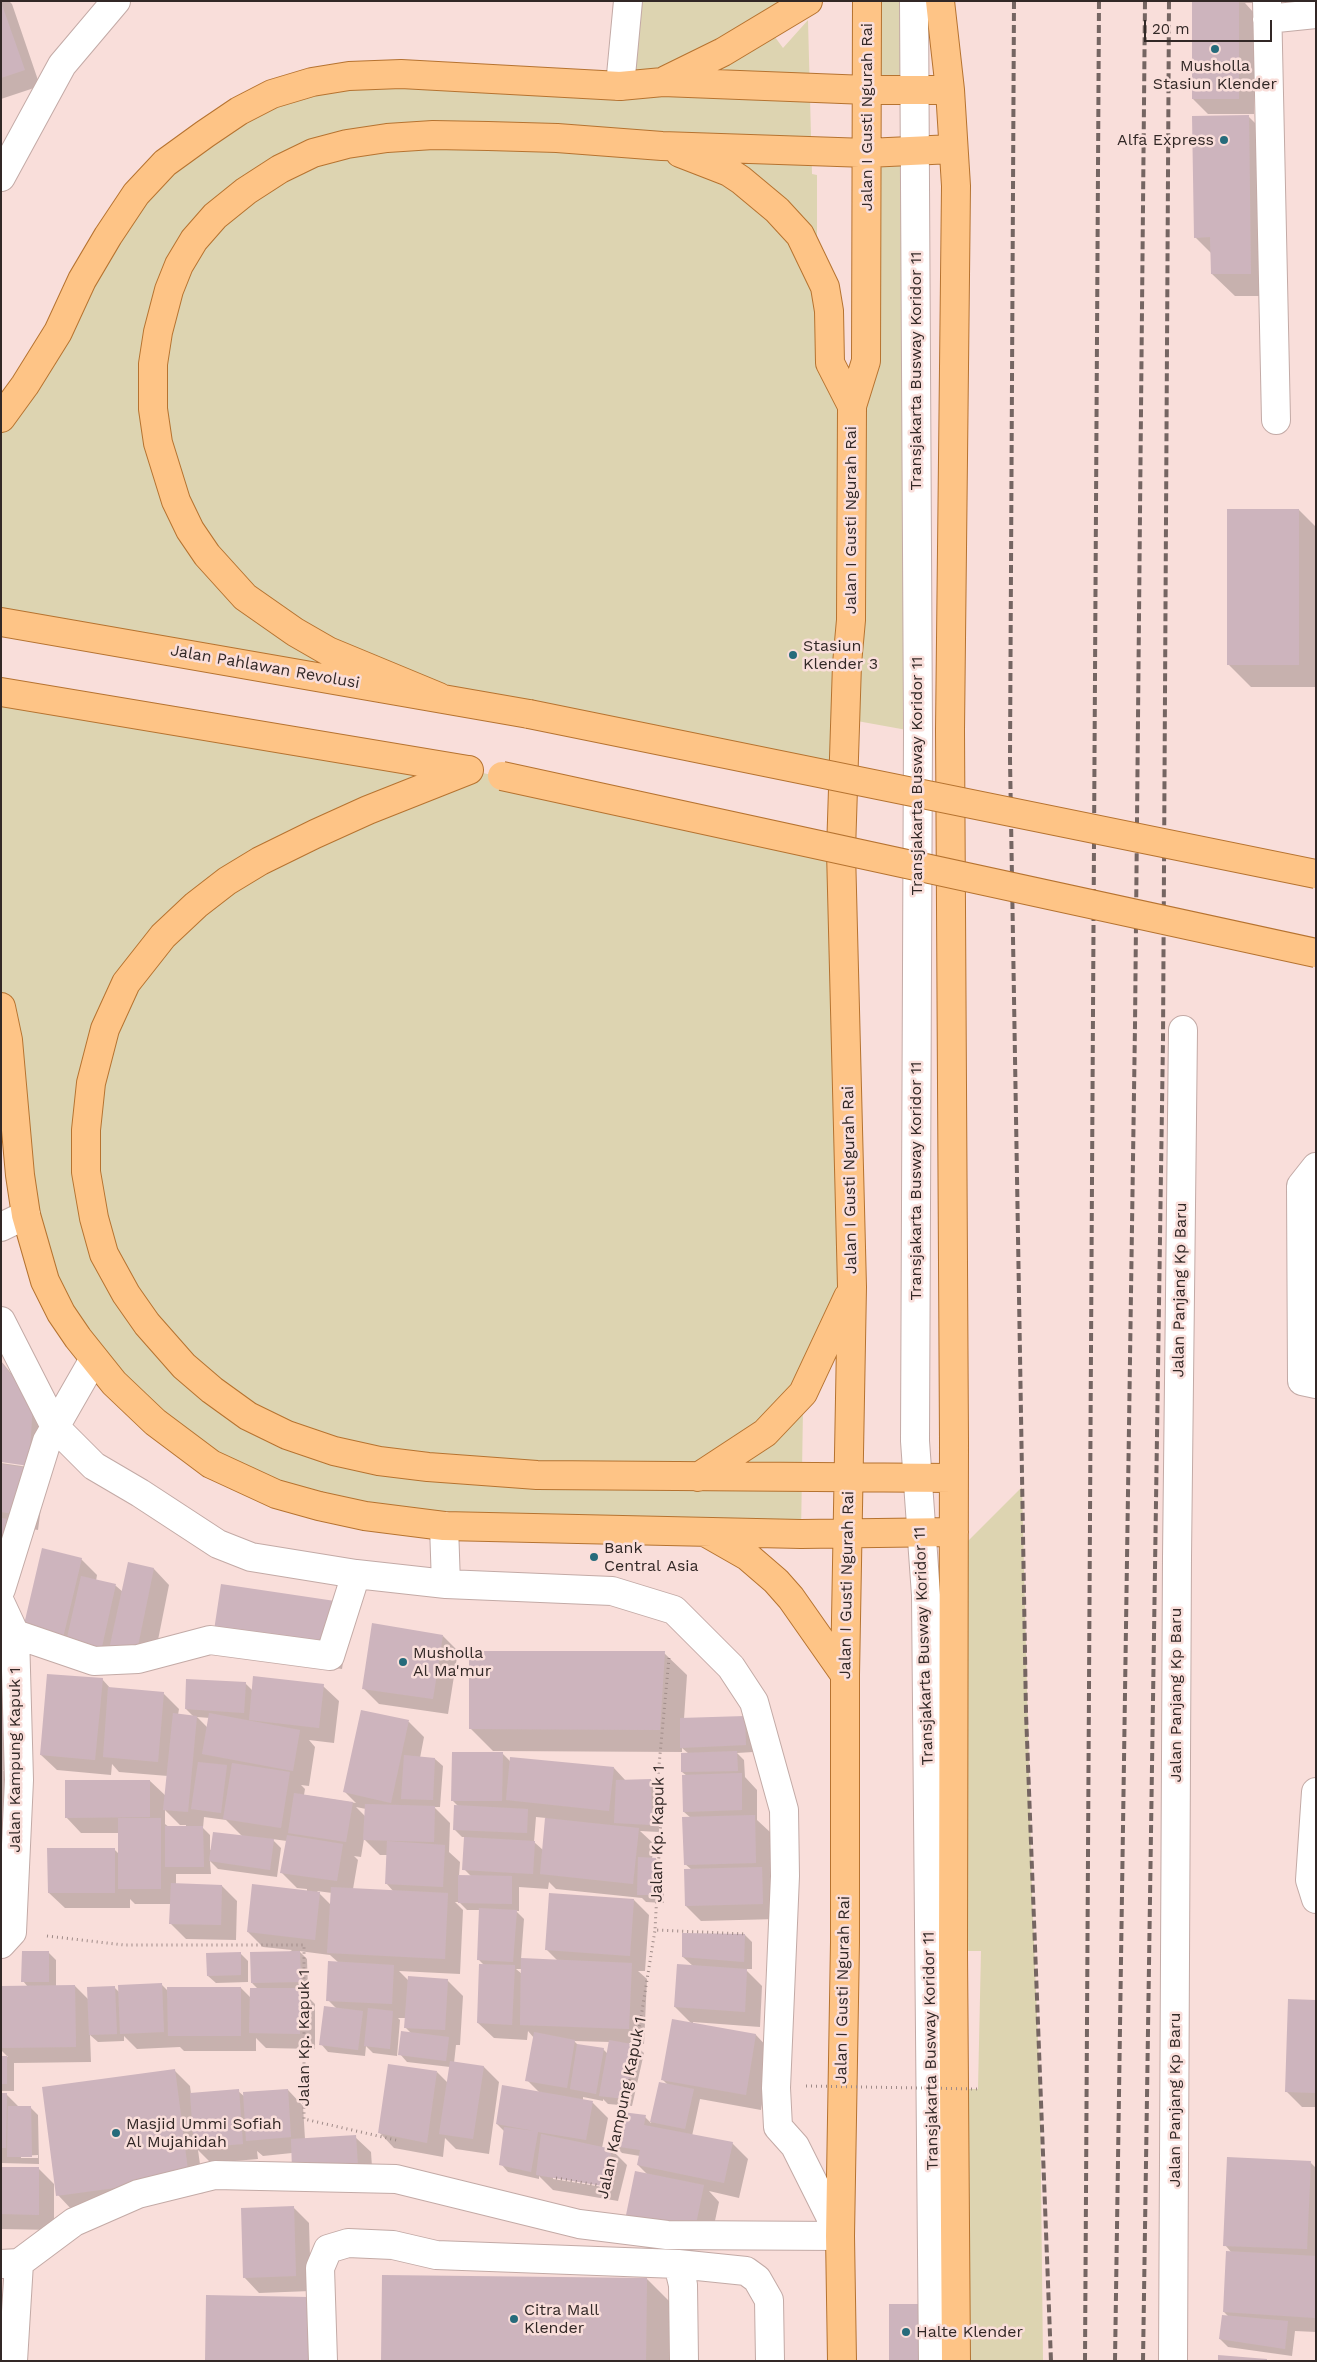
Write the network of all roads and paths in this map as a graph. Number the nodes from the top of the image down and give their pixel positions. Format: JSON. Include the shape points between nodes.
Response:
{"nodes":[{"id":1,"x":116,"y":1,"type":"edge"},
{"id":2,"x":628,"y":1,"type":"edge"},
{"id":3,"x":808,"y":1,"type":"edge"},
{"id":4,"x":867,"y":1,"type":"edge"},
{"id":5,"x":914,"y":1,"type":"edge"},
{"id":6,"x":940,"y":1,"type":"edge"},
{"id":7,"x":1267,"y":10,"type":"edge"},
{"id":8,"x":1316,"y":14,"type":"edge"},
{"id":9,"x":663,"y":82,"type":"junction"},
{"id":10,"x":620,"y":86,"type":"junction"},
{"id":11,"x":914,"y":89,"type":"junction"},
{"id":12,"x":867,"y":90,"type":"junction"},
{"id":13,"x":950,"y":90,"type":"junction"},
{"id":14,"x":662,"y":146,"type":"junction"},
{"id":15,"x":953,"y":149,"type":"junction"},
{"id":16,"x":914,"y":150,"type":"junction"},
{"id":17,"x":867,"y":153,"type":"junction"},
{"id":18,"x":1,"y":177,"type":"edge"},
{"id":19,"x":852,"y":406,"type":"junction"},
{"id":20,"x":1,"y":418,"type":"edge"},
{"id":21,"x":1276,"y":420,"type":"dead end"},
{"id":22,"x":1,"y":622,"type":"edge"},
{"id":23,"x":1,"y":692,"type":"edge"},
{"id":24,"x":439,"y":697,"type":"junction"},
{"id":25,"x":469,"y":770,"type":"junction"},
{"id":26,"x":844,"y":778,"type":"junction"},
{"id":27,"x":841,"y":851,"type":"junction"},
{"id":28,"x":1316,"y":874,"type":"edge"},
{"id":29,"x":1316,"y":953,"type":"edge"},
{"id":30,"x":1,"y":1007,"type":"edge"},
{"id":31,"x":1183,"y":1030,"type":"dead end"},
{"id":32,"x":1316,"y":1167,"type":"edge"},
{"id":33,"x":26,"y":1214,"type":"junction"},
{"id":34,"x":1,"y":1227,"type":"edge"},
{"id":35,"x":852,"y":1287,"type":"junction"},
{"id":36,"x":1,"y":1321,"type":"edge"},
{"id":37,"x":94,"y":1359,"type":"junction"},
{"id":38,"x":1316,"y":1384,"type":"edge"},
{"id":39,"x":55,"y":1427,"type":"junction"},
{"id":40,"x":849,"y":1476,"type":"junction"},
{"id":41,"x":696,"y":1478,"type":"junction"},
{"id":42,"x":917,"y":1478,"type":"junction"},
{"id":43,"x":954,"y":1478,"type":"junction"},
{"id":44,"x":444,"y":1526,"type":"junction"},
{"id":45,"x":704,"y":1532,"type":"junction"},
{"id":46,"x":921,"y":1532,"type":"junction"},
{"id":47,"x":954,"y":1532,"type":"junction"},
{"id":48,"x":848,"y":1533,"type":"junction"},
{"id":49,"x":356,"y":1574,"type":"junction"},
{"id":50,"x":446,"y":1584,"type":"junction"},
{"id":51,"x":1,"y":1589,"type":"edge"},
{"id":52,"x":1,"y":1604,"type":"edge"},
{"id":53,"x":674,"y":1610,"type":"junction"},
{"id":54,"x":8,"y":1633,"type":"edge"},
{"id":55,"x":845,"y":1674,"type":"junction"},
{"id":56,"x":1316,"y":1792,"type":"edge"},
{"id":57,"x":1316,"y":1899,"type":"edge"},
{"id":58,"x":655,"y":1930,"type":"junction"},
{"id":59,"x":783,"y":1936,"type":"junction"},
{"id":60,"x":7,"y":1938,"type":"edge"},
{"id":61,"x":806,"y":2086,"type":"dead end"},
{"id":62,"x":978,"y":2089,"type":"dead end"},
{"id":63,"x":408,"y":2143,"type":"dead end"},
{"id":64,"x":555,"y":2178,"type":"dead end"},
{"id":65,"x":603,"y":2186,"type":"junction"},
{"id":66,"x":600,"y":2227,"type":"junction"},
{"id":67,"x":828,"y":2237,"type":"junction"},
{"id":68,"x":10,"y":2263,"type":"edge"},
{"id":69,"x":678,"y":2264,"type":"junction"},
{"id":70,"x":13,"y":2361,"type":"edge"},
{"id":71,"x":323,"y":2361,"type":"edge"},
{"id":72,"x":684,"y":2361,"type":"edge"},
{"id":73,"x":770,"y":2361,"type":"edge"},
{"id":74,"x":842,"y":2361,"type":"edge"},
{"id":75,"x":933,"y":2361,"type":"edge"},
{"id":76,"x":956,"y":2361,"type":"edge"},
{"id":77,"x":1173,"y":2361,"type":"edge"}],
"edges":[{"from":1,"to":18,"type":"street","via":[[62,65]]},
{"from":2,"to":10,"type":"street"},
{"from":3,"to":9,"type":"main road","via":[[723,52]]},
{"from":4,"to":12,"type":"main road","name":"Jalan I Gusti Ngurah Rai"},
{"from":5,"to":11,"type":"street","name":"Transjakarta Busway Koridor 11"},
{"from":6,"to":13,"type":"main road"},
{"from":7,"to":8,"type":"street"},
{"from":7,"to":21,"type":"street"},
{"from":9,"to":10,"type":"main road"},
{"from":9,"to":12,"type":"main road"},
{"from":10,"to":20,"type":"main road","via":[[401,74],[350,76],[312,82],[272,94],[239,111],[165,163],[136,194],[82,280],[58,332]]},
{"from":11,"to":12,"type":"main road"},
{"from":11,"to":13,"type":"main road"},
{"from":11,"to":16,"type":"street","name":"Transjakarta Busway Koridor 11"},
{"from":12,"to":17,"type":"main road","name":"Jalan I Gusti Ngurah Rai"},
{"from":13,"to":15,"type":"main road"},
{"from":14,"to":17,"type":"main road"},
{"from":14,"to":19,"type":"main road","via":[[730,172],[777,210],[800,235],[825,287],[830,363]]},
{"from":14,"to":24,"type":"main road","via":[[557,138],[433,135],[387,138],[313,153],[280,169],[215,216],[194,240],[172,281],[153,364],[153,409],[167,475],[190,530],[227,579],[270,615],[336,654]]},
{"from":15,"to":16,"type":"main road"},
{"from":15,"to":43,"type":"main road","via":[[956,186],[950,730]]},
{"from":16,"to":17,"type":"main road"},
{"from":16,"to":42,"type":"street","name":"Transjakarta Busway Koridor 11","via":[[918,722],[914,1441]]},
{"from":17,"to":19,"type":"main road","name":"Jalan I Gusti Ngurah Rai","via":[[866,361]]},
{"from":19,"to":26,"type":"main road","name":"Jalan I Gusti Ngurah Rai","via":[[851,620]]},
{"from":22,"to":24,"type":"main road","name":"Jalan Pahlawan Revolusi"},
{"from":23,"to":25,"type":"main road"},
{"from":24,"to":26,"type":"main road","name":"Jalan Pahlawan Revolusi","bridge":true},
{"from":25,"to":27,"type":"main road","bridge":true},
{"from":25,"to":41,"type":"main road","via":[[315,834],[260,861],[196,904],[163,936],[126,983],[105,1029],[86,1121],[86,1172],[104,1254],[142,1317],[184,1366],[248,1416],[288,1435],[334,1451],[428,1467],[537,1475]]},
{"from":26,"to":27,"type":"main road","name":"Jalan I Gusti Ngurah Rai"},
{"from":26,"to":28,"type":"main road","name":"Jalan Pahlawan Revolusi","bridge":true},
{"from":27,"to":29,"type":"main road","bridge":true},
{"from":27,"to":35,"type":"main road","name":"Jalan I Gusti Ngurah Rai"},
{"from":30,"to":33,"type":"main road","via":[[8,1040]]},
{"from":31,"to":77,"type":"street","name":"Jalan Panjang Kp Baru"},
{"from":32,"to":38,"type":"street","via":[[1301,1186],[1301,1196],[1302,1381]]},
{"from":33,"to":34,"type":"street"},
{"from":33,"to":37,"type":"main road","via":[[45,1281],[62,1313]]},
{"from":35,"to":40,"type":"main road","name":"Jalan I Gusti Ngurah Rai"},
{"from":35,"to":41,"type":"main road","via":[[803,1393],[765,1434]]},
{"from":36,"to":39,"type":"street"},
{"from":37,"to":39,"type":"street"},
{"from":37,"to":44,"type":"main road","via":[[114,1383],[174,1437],[212,1464],[249,1483],[319,1506]]},
{"from":39,"to":49,"type":"street","via":[[94,1466],[218,1544],[251,1557]]},
{"from":39,"to":51,"type":"street","via":[[47,1441]]},
{"from":40,"to":41,"type":"main road"},
{"from":40,"to":42,"type":"main road"},
{"from":40,"to":48,"type":"main road","name":"Jalan I Gusti Ngurah Rai"},
{"from":42,"to":43,"type":"main road"},
{"from":42,"to":46,"type":"street","name":"Transjakarta Busway Koridor 11"},
{"from":43,"to":47,"type":"main road"},
{"from":44,"to":45,"type":"main road"},
{"from":44,"to":50,"type":"street"},
{"from":45,"to":48,"type":"main road"},
{"from":45,"to":55,"type":"main road","via":[[747,1556],[776,1582]]},
{"from":46,"to":47,"type":"main road"},
{"from":46,"to":48,"type":"main road"},
{"from":46,"to":75,"type":"street","name":"Transjakarta Busway Koridor 11","via":[[926,1595]]},
{"from":47,"to":76,"type":"main road","via":[[952,1951]]},
{"from":48,"to":55,"type":"main road","name":"Jalan I Gusti Ngurah Rai"},
{"from":49,"to":50,"type":"street"},
{"from":49,"to":54,"type":"street","via":[[330,1656],[210,1640],[138,1659],[94,1661]]},
{"from":50,"to":53,"type":"street","via":[[612,1591]]},
{"from":52,"to":54,"type":"street","name":"Jalan Kampung Kapuk 1"},
{"from":53,"to":58,"type":"path","name":"Jalan Kp. Kapuk 1","via":[[658,1776],[661,1817]]},
{"from":53,"to":59,"type":"street","via":[[731,1667],[754,1702],[784,1810]]},
{"from":54,"to":60,"type":"street","name":"Jalan Kampung Kapuk 1","via":[[19,1780]]},
{"from":55,"to":67,"type":"main road","name":"Jalan I Gusti Ngurah Rai","via":[[845,1942]]},
{"from":56,"to":57,"type":"street","via":[[1310,1880]]},
{"from":58,"to":59,"type":"path"},
{"from":58,"to":65,"type":"path","name":"Jalan Kampung Kapuk 1","via":[[633,2068]]},
{"from":59,"to":67,"type":"street","via":[[776,2088],[778,2127],[795,2146]]},
{"from":60,"to":63,"type":"path","name":"Jalan Kp. Kapuk 1","via":[[124,1945],[304,1945],[304,2119]]},
{"from":61,"to":62,"type":"path","bridge":true},
{"from":64,"to":65,"type":"path"},
{"from":65,"to":66,"type":"path","name":"Jalan Kampung Kapuk 1"},
{"from":66,"to":67,"type":"street","via":[[689,2236]]},
{"from":66,"to":68,"type":"street","via":[[396,2179],[215,2175],[138,2194],[74,2222]]},
{"from":67,"to":74,"type":"main road","name":"Jalan I Gusti Ngurah Rai"},
{"from":68,"to":70,"type":"street"},
{"from":69,"to":71,"type":"street","via":[[436,2254],[393,2245],[348,2243],[328,2249],[320,2268]]},
{"from":69,"to":72,"type":"street","via":[[683,2285]]},
{"from":69,"to":73,"type":"street","via":[[746,2271],[757,2279],[769,2300]]}]}
